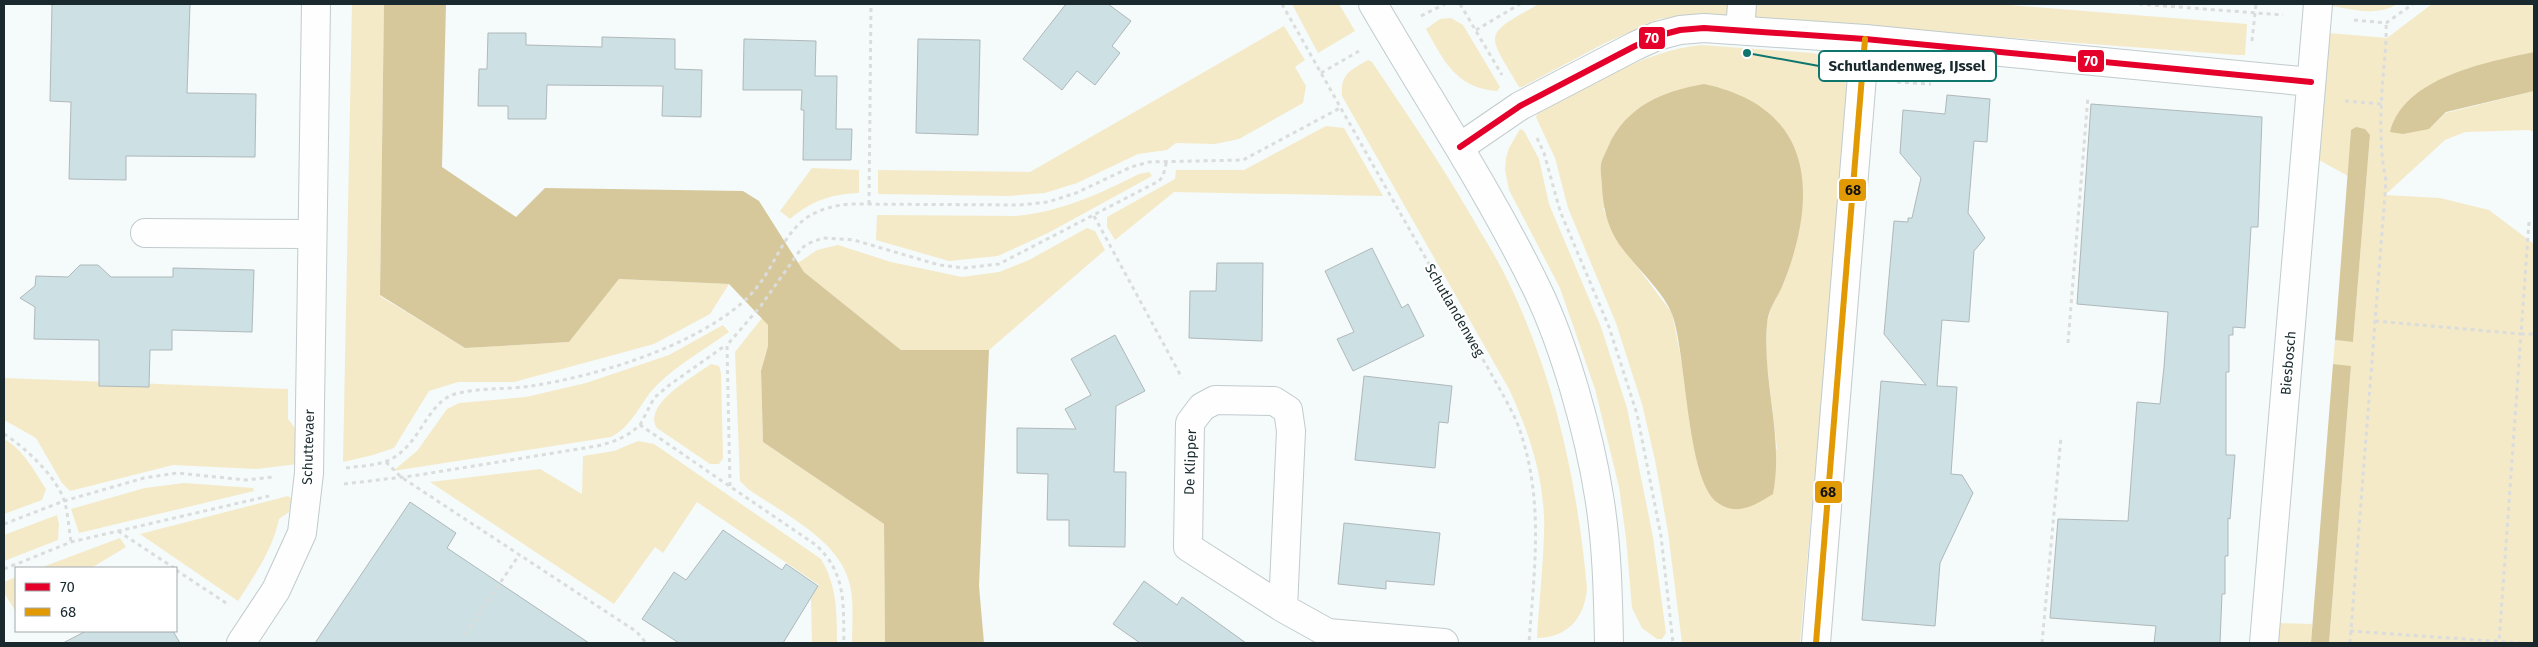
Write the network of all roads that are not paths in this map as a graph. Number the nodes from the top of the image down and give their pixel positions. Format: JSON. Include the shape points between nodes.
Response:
{"nodes":[{"id":1,"x":316,"y":4,"type":"edge"},
{"id":2,"x":1373,"y":4,"type":"edge"},
{"id":3,"x":2318,"y":10,"type":"edge"},
{"id":4,"x":1741,"y":17,"type":"edge"},
{"id":5,"x":1865,"y":40,"type":"junction"},
{"id":6,"x":2311,"y":82,"type":"junction"},
{"id":7,"x":1460,"y":147,"type":"junction"},
{"id":8,"x":145,"y":233,"type":"dead end"},
{"id":9,"x":312,"y":234,"type":"junction"},
{"id":10,"x":1283,"y":608,"type":"junction"},
{"id":11,"x":248,"y":633,"type":"edge"},
{"id":12,"x":1444,"y":643,"type":"edge"},
{"id":13,"x":1609,"y":643,"type":"edge"},
{"id":14,"x":1816,"y":643,"type":"edge"},
{"id":15,"x":2264,"y":643,"type":"edge"}],
"edges":[{"from":1,"to":9,"type":"street","name":"Schuttevaer"},
{"from":2,"to":7,"type":"street"},
{"from":3,"to":6,"type":"street","name":"Biesbosch"},
{"from":4,"to":5,"type":"street"},
{"from":4,"to":7,"type":"street","via":[[1704,28],[1657,36],[1520,106]]},
{"from":5,"to":6,"type":"street"},
{"from":5,"to":14,"type":"street"},
{"from":6,"to":15,"type":"street","name":"Biesbosch"},
{"from":7,"to":13,"type":"street","via":[[1538,290],[1569,376],[1599,496]]},
{"from":8,"to":9,"type":"street"},
{"from":9,"to":11,"type":"street","name":"Schuttevaer","via":[[308,480],[302,533],[276,590]]},
{"from":10,"to":10,"type":"street","name":"De Klipper","via":[[1188,546],[1190,423],[1199,410],[1215,400],[1274,401],[1288,410],[1291,431]]},
{"from":10,"to":12,"type":"street","name":"De Klipper","via":[[1328,633]]}]}
